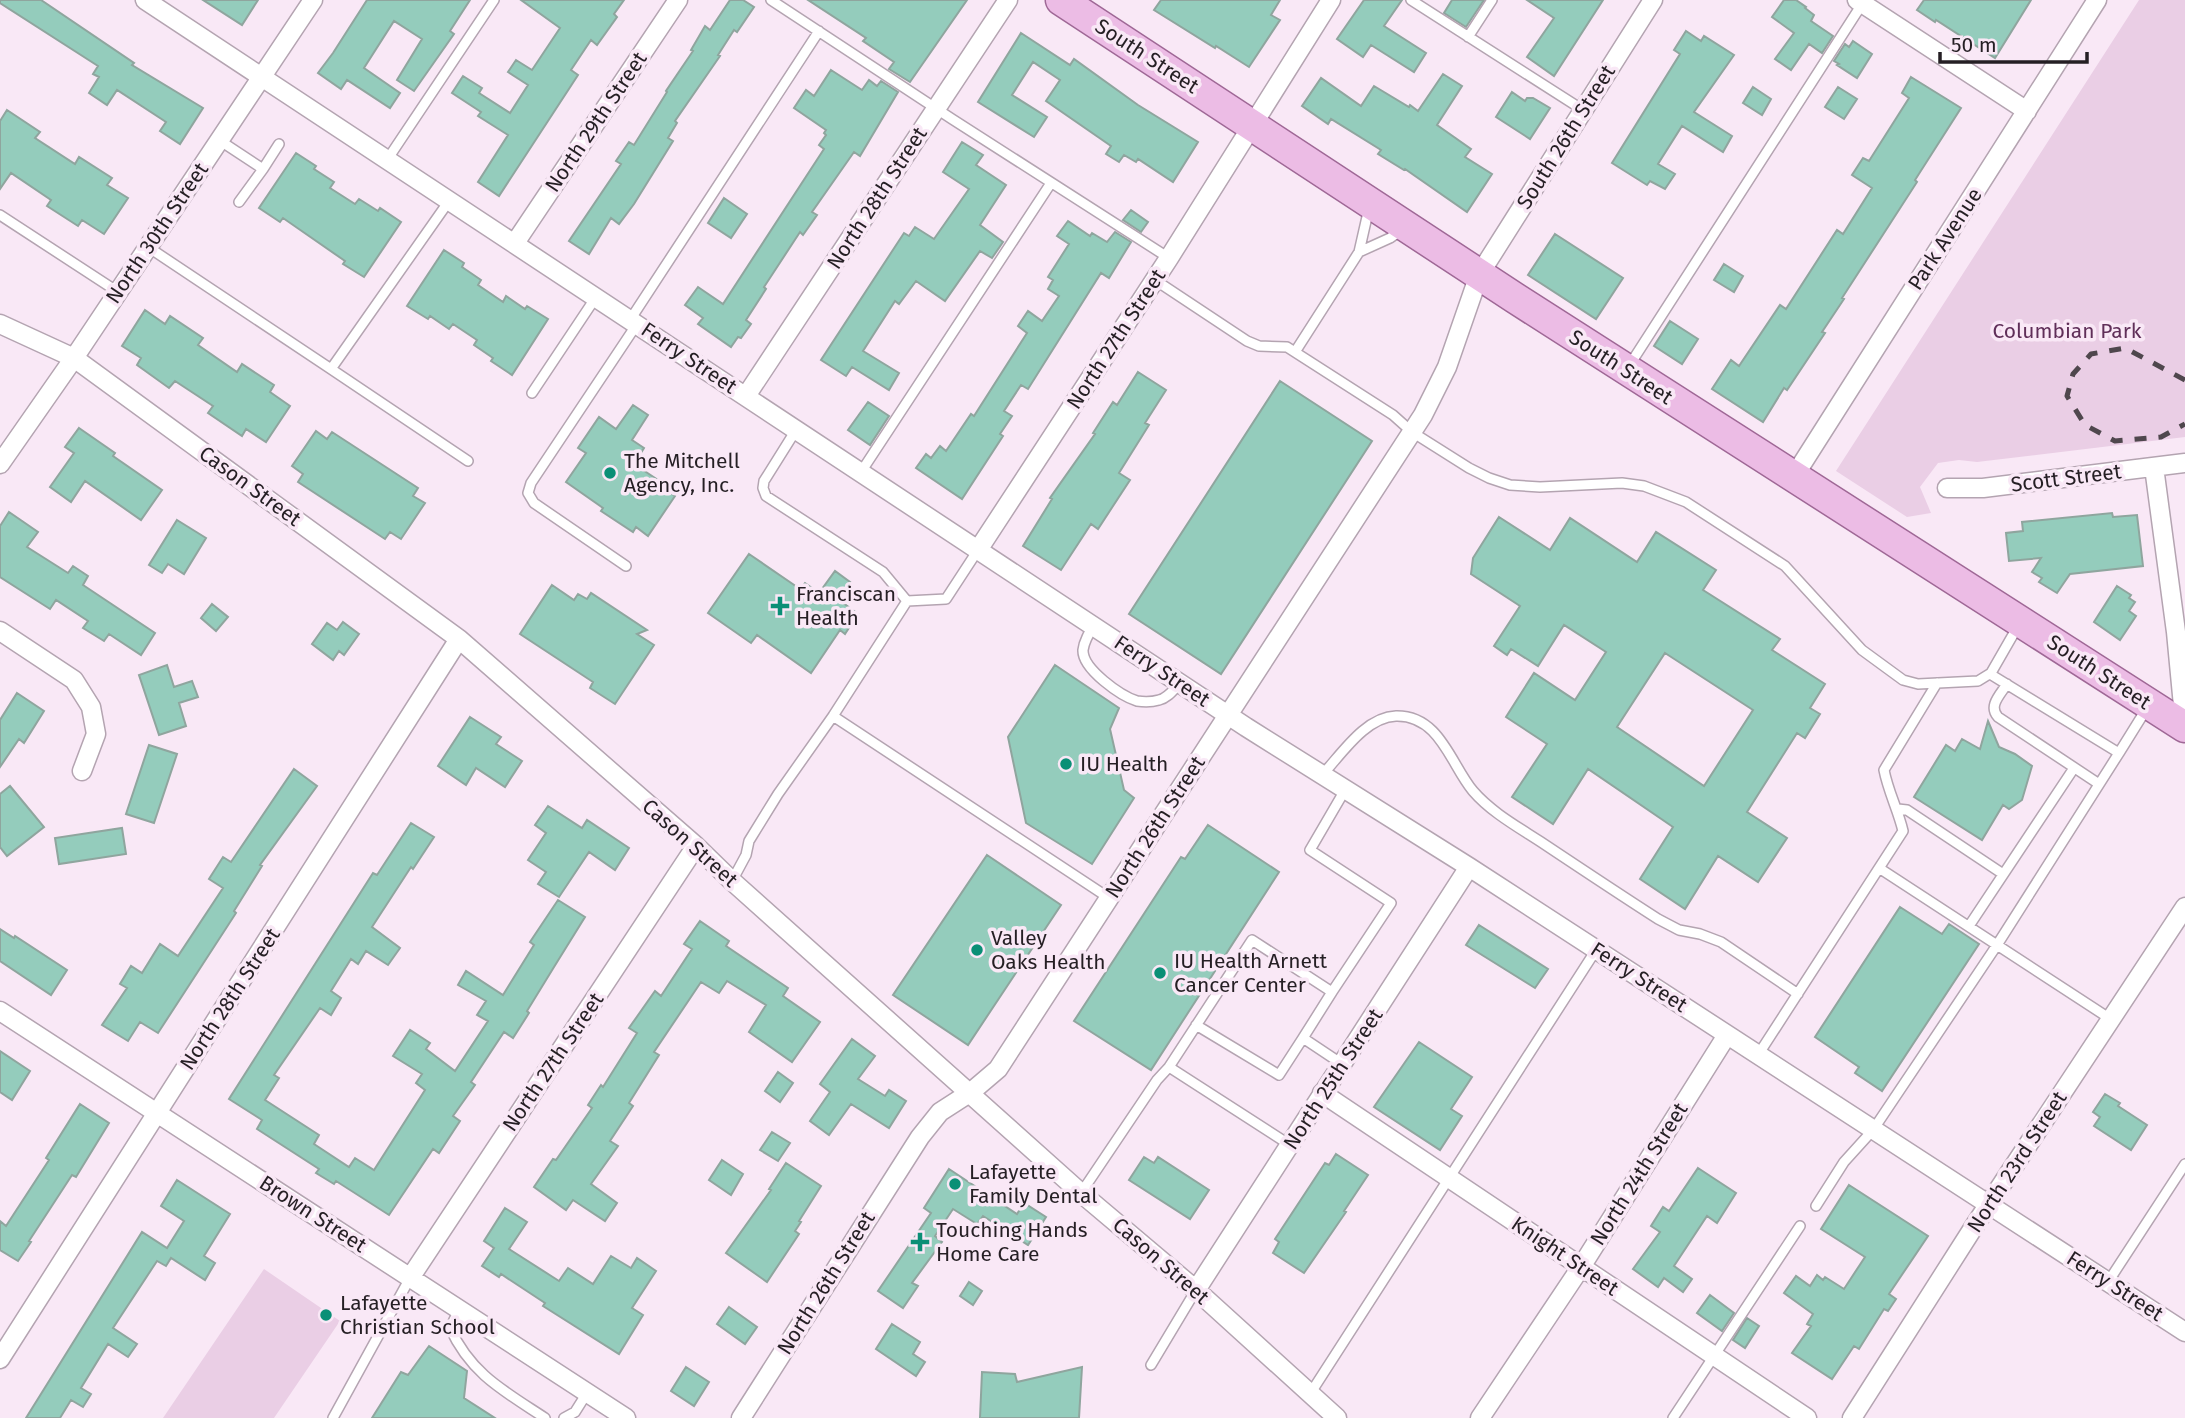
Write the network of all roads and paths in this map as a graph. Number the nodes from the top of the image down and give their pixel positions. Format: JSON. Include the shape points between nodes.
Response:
{"nodes":[{"id":1,"x":145,"y":0,"type":"edge"},
{"id":2,"x":313,"y":0,"type":"edge"},
{"id":3,"x":494,"y":0,"type":"edge"},
{"id":4,"x":678,"y":0,"type":"edge"},
{"id":5,"x":771,"y":0,"type":"edge"},
{"id":6,"x":1008,"y":0,"type":"edge"},
{"id":7,"x":1061,"y":0,"type":"edge"},
{"id":8,"x":1411,"y":0,"type":"edge"},
{"id":9,"x":1492,"y":0,"type":"edge"},
{"id":10,"x":1653,"y":0,"type":"edge"},
{"id":11,"x":2097,"y":0,"type":"edge"},
{"id":12,"x":1328,"y":1,"type":"edge"},
{"id":13,"x":1862,"y":1,"type":"edge"},
{"id":14,"x":819,"y":31,"type":"junction"},
{"id":15,"x":1468,"y":37,"type":"junction"},
{"id":16,"x":261,"y":77,"type":"junction"},
{"id":17,"x":935,"y":109,"type":"junction"},
{"id":18,"x":1583,"y":110,"type":"junction"},
{"id":19,"x":2027,"y":111,"type":"junction"},
{"id":20,"x":1252,"y":126,"type":"junction"},
{"id":21,"x":219,"y":140,"type":"junction"},
{"id":22,"x":279,"y":144,"type":"dead end"},
{"id":23,"x":387,"y":160,"type":"junction"},
{"id":24,"x":262,"y":169,"type":"junction"},
{"id":25,"x":1051,"y":183,"type":"junction"},
{"id":26,"x":449,"y":201,"type":"junction"},
{"id":27,"x":239,"y":202,"type":"dead end"},
{"id":28,"x":1370,"y":203,"type":"junction"},
{"id":29,"x":0,"y":215,"type":"edge"},
{"id":30,"x":1406,"y":227,"type":"junction"},
{"id":31,"x":514,"y":243,"type":"junction"},
{"id":32,"x":148,"y":247,"type":"junction"},
{"id":33,"x":1359,"y":252,"type":"junction"},
{"id":34,"x":1169,"y":258,"type":"junction"},
{"id":35,"x":1479,"y":275,"type":"junction"},
{"id":36,"x":1155,"y":280,"type":"junction"},
{"id":37,"x":118,"y":292,"type":"junction"},
{"id":38,"x":596,"y":297,"type":"junction"},
{"id":39,"x":634,"y":322,"type":"junction"},
{"id":40,"x":0,"y":324,"type":"edge"},
{"id":41,"x":1295,"y":352,"type":"junction"},
{"id":42,"x":74,"y":358,"type":"junction"},
{"id":43,"x":331,"y":369,"type":"junction"},
{"id":44,"x":1626,"y":370,"type":"junction"},
{"id":45,"x":532,"y":393,"type":"dead end"},
{"id":46,"x":746,"y":396,"type":"junction"},
{"id":47,"x":796,"y":430,"type":"junction"},
{"id":48,"x":1412,"y":432,"type":"junction"},
{"id":49,"x":468,"y":461,"type":"dead end"},
{"id":50,"x":2185,"y":463,"type":"edge"},
{"id":51,"x":0,"y":464,"type":"edge"},
{"id":52,"x":2154,"y":467,"type":"junction"},
{"id":53,"x":861,"y":472,"type":"junction"},
{"id":54,"x":1793,"y":478,"type":"junction"},
{"id":55,"x":1947,"y":488,"type":"dead end"},
{"id":56,"x":978,"y":550,"type":"junction"},
{"id":57,"x":626,"y":566,"type":"dead end"},
{"id":58,"x":906,"y":601,"type":"junction"},
{"id":59,"x":2021,"y":622,"type":"junction"},
{"id":60,"x":1094,"y":625,"type":"junction"},
{"id":61,"x":0,"y":631,"type":"edge"},
{"id":62,"x":2181,"y":631,"type":"edge"},
{"id":63,"x":459,"y":639,"type":"junction"},
{"id":64,"x":1990,"y":674,"type":"junction"},
{"id":65,"x":1180,"y":683,"type":"junction"},
{"id":66,"x":1937,"y":683,"type":"junction"},
{"id":67,"x":2007,"y":684,"type":"junction"},
{"id":68,"x":2150,"y":704,"type":"junction"},
{"id":69,"x":1228,"y":715,"type":"junction"},
{"id":70,"x":833,"y":716,"type":"junction"},
{"id":71,"x":2185,"y":727,"type":"edge"},
{"id":72,"x":2119,"y":753,"type":"junction"},
{"id":73,"x":2074,"y":768,"type":"junction"},
{"id":74,"x":82,"y":771,"type":"dead end"},
{"id":75,"x":1322,"y":775,"type":"junction"},
{"id":76,"x":2099,"y":784,"type":"junction"},
{"id":77,"x":1345,"y":790,"type":"junction"},
{"id":78,"x":1898,"y":810,"type":"junction"},
{"id":79,"x":696,"y":846,"type":"junction"},
{"id":80,"x":1469,"y":867,"type":"junction"},
{"id":81,"x":1879,"y":868,"type":"junction"},
{"id":82,"x":2003,"y":874,"type":"junction"},
{"id":83,"x":732,"y":881,"type":"junction"},
{"id":84,"x":1109,"y":898,"type":"junction"},
{"id":85,"x":2185,"y":907,"type":"edge"},
{"id":86,"x":1969,"y":926,"type":"junction"},
{"id":87,"x":1997,"y":945,"type":"junction"},
{"id":88,"x":1596,"y":950,"type":"junction"},
{"id":89,"x":1332,"y":992,"type":"junction"},
{"id":90,"x":1798,"y":994,"type":"junction"},
{"id":91,"x":0,"y":1011,"type":"edge"},
{"id":92,"x":2112,"y":1020,"type":"junction"},
{"id":93,"x":1196,"y":1025,"type":"junction"},
{"id":94,"x":1727,"y":1035,"type":"junction"},
{"id":95,"x":1303,"y":1038,"type":"junction"},
{"id":96,"x":1758,"y":1055,"type":"junction"},
{"id":97,"x":1342,"y":1065,"type":"junction"},
{"id":98,"x":1168,"y":1067,"type":"junction"},
{"id":99,"x":971,"y":1092,"type":"junction"},
{"id":100,"x":1322,"y":1093,"type":"junction"},
{"id":101,"x":158,"y":1112,"type":"junction"},
{"id":102,"x":1873,"y":1130,"type":"junction"},
{"id":103,"x":1290,"y":1145,"type":"junction"},
{"id":104,"x":2185,"y":1164,"type":"edge"},
{"id":105,"x":1449,"y":1178,"type":"junction"},
{"id":106,"x":1081,"y":1193,"type":"junction"},
{"id":107,"x":1989,"y":1205,"type":"junction"},
{"id":108,"x":1816,"y":1206,"type":"dead end"},
{"id":109,"x":1800,"y":1226,"type":"dead end"},
{"id":110,"x":1581,"y":1267,"type":"junction"},
{"id":111,"x":410,"y":1278,"type":"junction"},
{"id":112,"x":2108,"y":1282,"type":"junction"},
{"id":113,"x":1196,"y":1290,"type":"junction"},
{"id":114,"x":459,"y":1310,"type":"junction"},
{"id":115,"x":2185,"y":1332,"type":"edge"},
{"id":116,"x":1714,"y":1356,"type":"junction"},
{"id":117,"x":0,"y":1359,"type":"edge"},
{"id":118,"x":1151,"y":1365,"type":"dead end"},
{"id":119,"x":587,"y":1393,"type":"junction"},
{"id":120,"x":1310,"y":1394,"type":"junction"},
{"id":121,"x":333,"y":1418,"type":"edge"},
{"id":122,"x":545,"y":1418,"type":"edge"},
{"id":123,"x":565,"y":1418,"type":"edge"},
{"id":124,"x":626,"y":1418,"type":"edge"},
{"id":125,"x":741,"y":1418,"type":"edge"},
{"id":126,"x":1337,"y":1418,"type":"edge"},
{"id":127,"x":1480,"y":1418,"type":"edge"},
{"id":128,"x":1673,"y":1418,"type":"edge"},
{"id":129,"x":1807,"y":1418,"type":"edge"},
{"id":130,"x":1852,"y":1418,"type":"edge"}],
"edges":[{"from":1,"to":16,"type":"street","name":"Ferry Street"},
{"from":2,"to":16,"type":"street","name":"North 30th Street"},
{"from":3,"to":23,"type":"lane"},
{"from":4,"to":31,"type":"street","name":"North 29th Street"},
{"from":5,"to":14,"type":"lane"},
{"from":6,"to":17,"type":"street","name":"North 28th Street"},
{"from":7,"to":20,"type":"main road","name":"South Street"},
{"from":8,"to":15,"type":"lane"},
{"from":9,"to":15,"type":"lane"},
{"from":10,"to":18,"type":"street","name":"South 26th Street"},
{"from":11,"to":19,"type":"street","name":"Park Avenue"},
{"from":12,"to":20,"type":"street","name":"North 27th Street"},
{"from":13,"to":19,"type":"street"},
{"from":13,"to":44,"type":"lane"},
{"from":14,"to":17,"type":"lane"},
{"from":14,"to":39,"type":"lane"},
{"from":15,"to":18,"type":"lane"},
{"from":16,"to":21,"type":"street","name":"North 30th Street"},
{"from":16,"to":23,"type":"street","name":"Ferry Street"},
{"from":17,"to":25,"type":"lane"},
{"from":17,"to":46,"type":"street","name":"North 28th Street"},
{"from":18,"to":35,"type":"street","name":"South 26th Street"},
{"from":19,"to":54,"type":"street","name":"Park Avenue"},
{"from":20,"to":28,"type":"main road","name":"South Street"},
{"from":20,"to":34,"type":"street","name":"North 27th Street"},
{"from":21,"to":24,"type":"lane"},
{"from":21,"to":32,"type":"street","name":"North 30th Street"},
{"from":22,"to":24,"type":"lane"},
{"from":23,"to":26,"type":"street","name":"Ferry Street"},
{"from":24,"to":27,"type":"lane"},
{"from":25,"to":34,"type":"lane"},
{"from":25,"to":53,"type":"lane"},
{"from":26,"to":31,"type":"street","name":"Ferry Street"},
{"from":26,"to":43,"type":"lane"},
{"from":28,"to":30,"type":"main road","name":"South Street"},
{"from":28,"to":33,"type":"lane"},
{"from":29,"to":37,"type":"lane"},
{"from":30,"to":33,"type":"lane"},
{"from":30,"to":35,"type":"main road","name":"South Street"},
{"from":31,"to":38,"type":"street","name":"Ferry Street"},
{"from":32,"to":37,"type":"street","name":"North 30th Street"},
{"from":32,"to":43,"type":"lane"},
{"from":33,"to":41,"type":"lane"},
{"from":34,"to":36,"type":"street","name":"North 27th Street"},
{"from":35,"to":44,"type":"main road","name":"South Street"},
{"from":35,"to":48,"type":"street","name":"North 26th Street","via":[[1447,367]]},
{"from":36,"to":41,"type":"lane","via":[[1247,341]]},
{"from":36,"to":56,"type":"street","name":"North 27th Street"},
{"from":37,"to":42,"type":"street","name":"North 30th Street"},
{"from":38,"to":39,"type":"street","name":"Ferry Street"},
{"from":38,"to":45,"type":"lane"},
{"from":39,"to":46,"type":"street","name":"Ferry Street"},
{"from":39,"to":57,"type":"lane","via":[[528,493],[534,503]]},
{"from":40,"to":42,"type":"street","name":"Cason Street"},
{"from":41,"to":48,"type":"lane"},
{"from":42,"to":51,"type":"street","name":"North 30th Street"},
{"from":42,"to":63,"type":"street","name":"Cason Street"},
{"from":43,"to":49,"type":"lane"},
{"from":44,"to":54,"type":"main road","name":"South Street"},
{"from":46,"to":47,"type":"street","name":"Ferry Street"},
{"from":47,"to":53,"type":"street","name":"Ferry Street"},
{"from":47,"to":58,"type":"lane","via":[[764,481],[766,496],[883,572]]},
{"from":48,"to":66,"type":"lane","via":[[1469,468],[1510,485],[1622,483],[1686,502],[1785,566],[1862,650],[1903,680]]},
{"from":48,"to":69,"type":"street","name":"North 26th Street"},
{"from":50,"to":52,"type":"street","name":"Scott Street"},
{"from":52,"to":55,"type":"street","name":"Scott Street","via":[[1983,488]]},
{"from":52,"to":62,"type":"street"},
{"from":53,"to":56,"type":"street","name":"Ferry Street"},
{"from":54,"to":59,"type":"main road","name":"South Street"},
{"from":56,"to":58,"type":"lane","via":[[946,599]]},
{"from":56,"to":60,"type":"street","name":"Ferry Street"},
{"from":58,"to":70,"type":"lane"},
{"from":59,"to":64,"type":"lane"},
{"from":59,"to":68,"type":"main road","name":"South Street"},
{"from":60,"to":65,"type":"street","name":"Ferry Street"},
{"from":60,"to":65,"type":"lane","via":[[1083,651],[1102,680],[1145,702],[1165,698]]},
{"from":61,"to":74,"type":"street","via":[[74,680],[91,707],[96,734]]},
{"from":62,"to":71,"type":"street"},
{"from":63,"to":79,"type":"street","name":"Cason Street"},
{"from":63,"to":101,"type":"street","name":"North 28th Street"},
{"from":64,"to":66,"type":"lane","via":[[1978,681]]},
{"from":64,"to":67,"type":"lane"},
{"from":65,"to":69,"type":"street","name":"Ferry Street"},
{"from":66,"to":78,"type":"lane","via":[[1884,770]]},
{"from":67,"to":72,"type":"lane"},
{"from":67,"to":73,"type":"lane","via":[[1993,705],[1994,712]]},
{"from":68,"to":71,"type":"main road","name":"South Street"},
{"from":68,"to":72,"type":"lane"},
{"from":69,"to":75,"type":"street","name":"Ferry Street"},
{"from":69,"to":84,"type":"street","name":"North 26th Street"},
{"from":70,"to":83,"type":"lane","via":[[748,841]]},
{"from":70,"to":84,"type":"lane"},
{"from":72,"to":76,"type":"lane"},
{"from":73,"to":76,"type":"lane"},
{"from":73,"to":82,"type":"lane"},
{"from":75,"to":77,"type":"street","name":"Ferry Street"},
{"from":75,"to":90,"type":"lane","via":[[1369,726],[1395,716],[1411,718],[1447,747],[1472,790],[1499,815],[1658,919],[1721,942]]},
{"from":76,"to":87,"type":"lane"},
{"from":77,"to":80,"type":"street","name":"Ferry Street"},
{"from":77,"to":89,"type":"lane","via":[[1310,850],[1391,903]]},
{"from":78,"to":81,"type":"lane","via":[[1903,831]]},
{"from":78,"to":82,"type":"lane","via":[[1907,810]]},
{"from":79,"to":83,"type":"street","name":"Cason Street"},
{"from":79,"to":111,"type":"street","name":"North 27th Street"},
{"from":80,"to":88,"type":"street","name":"Ferry Street"},
{"from":80,"to":97,"type":"street","name":"North 25th Street"},
{"from":81,"to":86,"type":"lane"},
{"from":81,"to":90,"type":"lane"},
{"from":82,"to":86,"type":"lane"},
{"from":83,"to":99,"type":"street","name":"Cason Street"},
{"from":84,"to":99,"type":"street","name":"North 26th Street","via":[[998,1069]]},
{"from":85,"to":92,"type":"street","name":"North 23rd Street"},
{"from":86,"to":87,"type":"lane"},
{"from":87,"to":92,"type":"lane"},
{"from":87,"to":102,"type":"lane"},
{"from":88,"to":94,"type":"street","name":"Ferry Street"},
{"from":88,"to":105,"type":"lane"},
{"from":89,"to":93,"type":"lane","via":[[1252,940]]},
{"from":89,"to":95,"type":"lane"},
{"from":90,"to":96,"type":"lane"},
{"from":91,"to":101,"type":"street","name":"Brown Street"},
{"from":92,"to":107,"type":"street","name":"North 23rd Street"},
{"from":93,"to":95,"type":"lane","via":[[1279,1075]]},
{"from":93,"to":98,"type":"lane"},
{"from":94,"to":96,"type":"street","name":"Ferry Street"},
{"from":94,"to":110,"type":"street","name":"North 24th Street"},
{"from":95,"to":97,"type":"lane"},
{"from":96,"to":102,"type":"street","name":"Ferry Street"},
{"from":97,"to":100,"type":"street","name":"North 25th Street"},
{"from":98,"to":103,"type":"lane"},
{"from":98,"to":106,"type":"lane"},
{"from":99,"to":106,"type":"street","name":"Cason Street"},
{"from":99,"to":125,"type":"street","name":"North 26th Street","via":[[940,1112],[920,1137]]},
{"from":100,"to":103,"type":"street","name":"North 25th Street"},
{"from":100,"to":105,"type":"street","name":"Knight Street"},
{"from":101,"to":111,"type":"street","name":"Brown Street"},
{"from":101,"to":117,"type":"street","name":"North 28th Street"},
{"from":102,"to":107,"type":"street","name":"Ferry Street"},
{"from":102,"to":108,"type":"lane","via":[[1844,1162]]},
{"from":103,"to":113,"type":"street","name":"North 25th Street"},
{"from":104,"to":112,"type":"lane"},
{"from":105,"to":110,"type":"street","name":"Knight Street"},
{"from":105,"to":120,"type":"lane"},
{"from":106,"to":113,"type":"street","name":"Cason Street"},
{"from":107,"to":112,"type":"street","name":"Ferry Street"},
{"from":107,"to":130,"type":"street","name":"North 23rd Street"},
{"from":109,"to":116,"type":"lane"},
{"from":110,"to":116,"type":"street","name":"Knight Street"},
{"from":110,"to":127,"type":"street","name":"North 24th Street"},
{"from":111,"to":114,"type":"street","name":"Brown Street"},
{"from":111,"to":121,"type":"lane"},
{"from":112,"to":115,"type":"street","name":"Ferry Street"},
{"from":113,"to":118,"type":"lane"},
{"from":113,"to":120,"type":"street","name":"Cason Street"},
{"from":114,"to":119,"type":"street","name":"Brown Street"},
{"from":114,"to":122,"type":"lane","via":[[450,1328],[463,1353],[476,1369]]},
{"from":116,"to":128,"type":"lane"},
{"from":116,"to":129,"type":"street","name":"Knight Street"},
{"from":119,"to":123,"type":"lane","via":[[575,1412]]},
{"from":119,"to":124,"type":"street","name":"Brown Street"},
{"from":120,"to":126,"type":"street","name":"Cason Street"}]}
